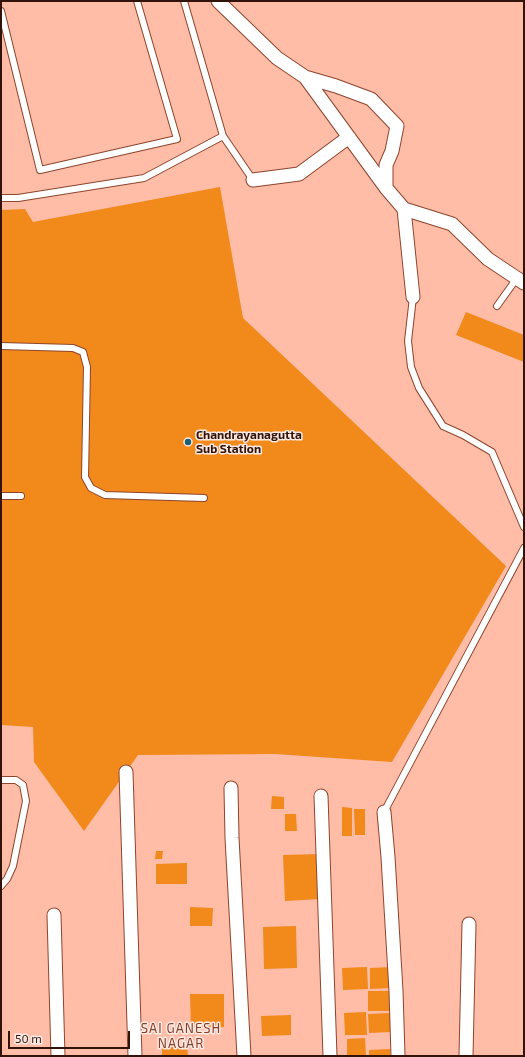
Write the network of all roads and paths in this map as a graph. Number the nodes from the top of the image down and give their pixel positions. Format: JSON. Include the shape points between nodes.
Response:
{"nodes":[{"id":1,"x":137,"y":1,"type":"edge"},
{"id":2,"x":184,"y":1,"type":"edge"},
{"id":3,"x":218,"y":1,"type":"edge"},
{"id":4,"x":1,"y":11,"type":"edge"},
{"id":5,"x":306,"y":77,"type":"junction"},
{"id":6,"x":223,"y":136,"type":"junction"},
{"id":7,"x":349,"y":137,"type":"junction"},
{"id":8,"x":253,"y":180,"type":"joint"},
{"id":9,"x":386,"y":188,"type":"junction"},
{"id":10,"x":1,"y":198,"type":"edge"},
{"id":11,"x":404,"y":209,"type":"junction"},
{"id":12,"x":521,"y":281,"type":"edge"},
{"id":13,"x":413,"y":297,"type":"joint"},
{"id":14,"x":497,"y":306,"type":"dead end"},
{"id":15,"x":1,"y":346,"type":"edge"},
{"id":16,"x":1,"y":496,"type":"edge"},
{"id":17,"x":21,"y":496,"type":"dead end"},
{"id":18,"x":204,"y":498,"type":"dead end"},
{"id":19,"x":524,"y":527,"type":"edge"},
{"id":20,"x":524,"y":548,"type":"edge"},
{"id":21,"x":126,"y":772,"type":"dead end"},
{"id":22,"x":1,"y":780,"type":"edge"},
{"id":23,"x":231,"y":788,"type":"dead end"},
{"id":24,"x":321,"y":796,"type":"dead end"},
{"id":25,"x":384,"y":812,"type":"joint"},
{"id":26,"x":1,"y":886,"type":"edge"},
{"id":27,"x":54,"y":915,"type":"dead end"},
{"id":28,"x":469,"y":924,"type":"dead end"},
{"id":29,"x":58,"y":1056,"type":"edge"},
{"id":30,"x":135,"y":1056,"type":"edge"},
{"id":31,"x":244,"y":1056,"type":"edge"},
{"id":32,"x":330,"y":1056,"type":"edge"},
{"id":33,"x":398,"y":1056,"type":"edge"},
{"id":34,"x":466,"y":1056,"type":"edge"}],
"edges":[{"from":1,"to":4,"type":"lane","via":[[177,139],[40,170]]},
{"from":2,"to":6,"type":"lane"},
{"from":3,"to":5,"type":"street","via":[[277,58]]},
{"from":5,"to":7,"type":"street"},
{"from":5,"to":9,"type":"street","via":[[371,98],[397,126],[386,165]]},
{"from":6,"to":8,"type":"lane"},
{"from":6,"to":10,"type":"lane","via":[[144,178],[18,198]]},
{"from":7,"to":8,"type":"street","via":[[299,174]]},
{"from":7,"to":9,"type":"street"},
{"from":9,"to":11,"type":"street"},
{"from":11,"to":12,"type":"street","via":[[452,224],[488,259]]},
{"from":11,"to":13,"type":"street"},
{"from":12,"to":14,"type":"lane"},
{"from":13,"to":19,"type":"lane","via":[[408,341],[411,367],[419,388],[443,426],[492,452]]},
{"from":15,"to":18,"type":"lane","via":[[73,348],[83,352],[87,367],[85,477],[91,488],[105,495]]},
{"from":16,"to":17,"type":"lane"},
{"from":20,"to":25,"type":"lane"},
{"from":21,"to":30,"type":"street"},
{"from":22,"to":26,"type":"lane","via":[[16,780],[23,785],[26,801],[13,866]]},
{"from":23,"to":31,"type":"street"},
{"from":24,"to":32,"type":"street"},
{"from":25,"to":33,"type":"street"},
{"from":27,"to":29,"type":"street"},
{"from":28,"to":34,"type":"street"}]}
